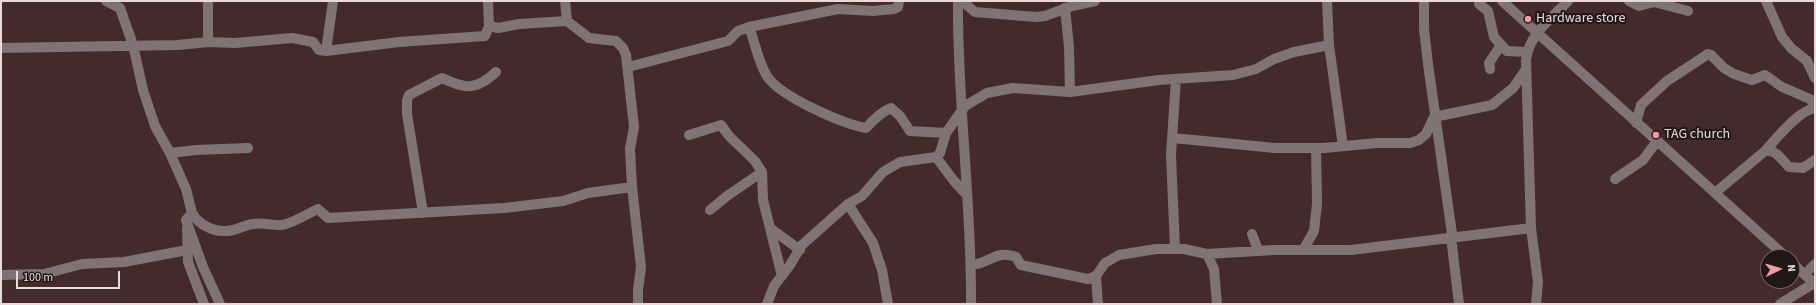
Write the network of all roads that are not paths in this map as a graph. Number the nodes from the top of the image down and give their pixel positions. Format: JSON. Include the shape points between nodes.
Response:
{"nodes":[{"id":1,"x":106,"y":1,"type":"edge"},
{"id":2,"x":208,"y":1,"type":"edge"},
{"id":3,"x":333,"y":1,"type":"edge"},
{"id":4,"x":488,"y":1,"type":"edge"},
{"id":5,"x":565,"y":1,"type":"edge"},
{"id":6,"x":899,"y":1,"type":"edge"},
{"id":7,"x":958,"y":1,"type":"edge"},
{"id":8,"x":962,"y":1,"type":"edge"},
{"id":9,"x":1095,"y":1,"type":"edge"},
{"id":10,"x":1327,"y":1,"type":"edge"},
{"id":11,"x":1424,"y":1,"type":"edge"},
{"id":12,"x":1502,"y":1,"type":"edge"},
{"id":13,"x":1568,"y":1,"type":"edge"},
{"id":14,"x":1629,"y":1,"type":"edge"},
{"id":15,"x":1766,"y":1,"type":"edge"},
{"id":16,"x":1479,"y":4,"type":"dead end"},
{"id":17,"x":842,"y":5,"type":"edge"},
{"id":18,"x":1065,"y":8,"type":"junction"},
{"id":19,"x":1688,"y":10,"type":"dead end"},
{"id":20,"x":567,"y":21,"type":"junction"},
{"id":21,"x":489,"y":26,"type":"junction"},
{"id":22,"x":749,"y":27,"type":"junction"},
{"id":23,"x":1537,"y":32,"type":"junction"},
{"id":24,"x":208,"y":42,"type":"junction"},
{"id":25,"x":132,"y":45,"type":"junction"},
{"id":26,"x":1329,"y":45,"type":"junction"},
{"id":27,"x":1501,"y":45,"type":"junction"},
{"id":28,"x":1,"y":48,"type":"edge"},
{"id":29,"x":326,"y":51,"type":"junction"},
{"id":30,"x":1527,"y":52,"type":"junction"},
{"id":31,"x":628,"y":67,"type":"junction"},
{"id":32,"x":1490,"y":69,"type":"dead end"},
{"id":33,"x":1525,"y":71,"type":"junction"},
{"id":34,"x":496,"y":72,"type":"dead end"},
{"id":35,"x":1815,"y":78,"type":"edge"},
{"id":36,"x":1176,"y":79,"type":"junction"},
{"id":37,"x":1070,"y":92,"type":"junction"},
{"id":38,"x":1815,"y":105,"type":"edge"},
{"id":39,"x":1815,"y":108,"type":"edge"},
{"id":40,"x":962,"y":111,"type":"junction"},
{"id":41,"x":1436,"y":116,"type":"junction"},
{"id":42,"x":1636,"y":123,"type":"junction"},
{"id":43,"x":946,"y":133,"type":"junction"},
{"id":44,"x":689,"y":135,"type":"dead end"},
{"id":45,"x":1173,"y":138,"type":"junction"},
{"id":46,"x":1656,"y":141,"type":"junction"},
{"id":47,"x":1343,"y":146,"type":"junction"},
{"id":48,"x":248,"y":148,"type":"dead end"},
{"id":49,"x":1316,"y":148,"type":"junction"},
{"id":50,"x":1765,"y":151,"type":"junction"},
{"id":51,"x":170,"y":153,"type":"junction"},
{"id":52,"x":936,"y":157,"type":"junction"},
{"id":53,"x":1815,"y":160,"type":"edge"},
{"id":54,"x":762,"y":172,"type":"junction"},
{"id":55,"x":1615,"y":179,"type":"dead end"},
{"id":56,"x":632,"y":187,"type":"junction"},
{"id":57,"x":1716,"y":192,"type":"junction"},
{"id":58,"x":967,"y":195,"type":"junction"},
{"id":59,"x":848,"y":204,"type":"junction"},
{"id":60,"x":710,"y":210,"type":"dead end"},
{"id":61,"x":423,"y":213,"type":"junction"},
{"id":62,"x":189,"y":217,"type":"junction"},
{"id":63,"x":770,"y":228,"type":"junction"},
{"id":64,"x":1531,"y":228,"type":"junction"},
{"id":65,"x":1252,"y":234,"type":"dead end"},
{"id":66,"x":1451,"y":236,"type":"junction"},
{"id":67,"x":1305,"y":247,"type":"dead end"},
{"id":68,"x":1175,"y":248,"type":"junction"},
{"id":69,"x":1777,"y":249,"type":"edge"},
{"id":70,"x":188,"y":250,"type":"junction"},
{"id":71,"x":800,"y":250,"type":"junction"},
{"id":72,"x":1258,"y":250,"type":"junction"},
{"id":73,"x":1207,"y":254,"type":"junction"},
{"id":74,"x":971,"y":265,"type":"junction"},
{"id":75,"x":1800,"y":270,"type":"edge"},
{"id":76,"x":1,"y":275,"type":"edge"},
{"id":77,"x":782,"y":276,"type":"junction"},
{"id":78,"x":1096,"y":276,"type":"junction"},
{"id":79,"x":1814,"y":283,"type":"edge"},
{"id":80,"x":204,"y":304,"type":"edge"},
{"id":81,"x":220,"y":304,"type":"edge"},
{"id":82,"x":638,"y":304,"type":"edge"},
{"id":83,"x":767,"y":304,"type":"edge"},
{"id":84,"x":888,"y":304,"type":"edge"},
{"id":85,"x":971,"y":304,"type":"edge"},
{"id":86,"x":1098,"y":304,"type":"edge"},
{"id":87,"x":1218,"y":304,"type":"edge"},
{"id":88,"x":1459,"y":304,"type":"edge"},
{"id":89,"x":1536,"y":304,"type":"edge"},
{"id":90,"x":1780,"y":304,"type":"edge"}],
"edges":[{"from":1,"to":25,"type":"street","via":[[120,8]]},
{"from":2,"to":24,"type":"street"},
{"from":3,"to":29,"type":"street"},
{"from":4,"to":21,"type":"street"},
{"from":5,"to":20,"type":"street"},
{"from":6,"to":17,"type":"street","via":[[898,7],[894,9],[873,11]]},
{"from":7,"to":40,"type":"street"},
{"from":8,"to":18,"type":"street","via":[[975,12],[1031,17],[1045,16]]},
{"from":9,"to":18,"type":"street"},
{"from":10,"to":26,"type":"street"},
{"from":11,"to":41,"type":"street","via":[[1425,43]]},
{"from":12,"to":23,"type":"street"},
{"from":13,"to":23,"type":"street"},
{"from":14,"to":19,"type":"street","via":[[1639,6],[1654,2]]},
{"from":15,"to":35,"type":"street","via":[[1782,37],[1807,61]]},
{"from":16,"to":27,"type":"street","via":[[1488,12],[1494,37]]},
{"from":17,"to":22,"type":"street"},
{"from":18,"to":37,"type":"street"},
{"from":20,"to":21,"type":"street","via":[[498,28]]},
{"from":20,"to":31,"type":"street","via":[[589,38],[611,39],[618,42],[625,52]]},
{"from":21,"to":29,"type":"street","via":[[485,36],[399,42]]},
{"from":22,"to":31,"type":"street","via":[[738,31],[728,41]]},
{"from":22,"to":43,"type":"street","via":[[769,80],[835,119],[866,128],[891,108],[900,116],[910,132]]},
{"from":23,"to":30,"type":"street"},
{"from":23,"to":42,"type":"street"},
{"from":24,"to":25,"type":"street"},
{"from":24,"to":29,"type":"street","via":[[235,43],[292,38],[313,42],[319,50]]},
{"from":25,"to":28,"type":"street"},
{"from":25,"to":51,"type":"street","via":[[142,90],[155,126]]},
{"from":26,"to":36,"type":"street","via":[[1294,52],[1240,74]]},
{"from":26,"to":47,"type":"street"},
{"from":27,"to":30,"type":"street","via":[[1507,50]]},
{"from":27,"to":32,"type":"street","via":[[1489,63]]},
{"from":30,"to":33,"type":"street"},
{"from":31,"to":56,"type":"street","via":[[634,127],[630,149]]},
{"from":33,"to":41,"type":"street","via":[[1512,88],[1492,106]]},
{"from":33,"to":64,"type":"street"},
{"from":34,"to":61,"type":"street","via":[[478,85],[462,87],[442,78],[409,95],[406,100]]},
{"from":36,"to":37,"type":"street"},
{"from":36,"to":45,"type":"street"},
{"from":37,"to":40,"type":"street","via":[[1005,89],[979,96],[968,103]]},
{"from":38,"to":42,"type":"street","via":[[1810,99],[1782,87],[1765,75],[1752,80],[1730,72],[1708,54],[1667,81],[1641,105]]},
{"from":39,"to":50,"type":"street","via":[[1789,125]]},
{"from":40,"to":43,"type":"street"},
{"from":40,"to":58,"type":"street"},
{"from":41,"to":47,"type":"street","via":[[1432,119],[1426,134],[1415,142]]},
{"from":41,"to":66,"type":"street"},
{"from":42,"to":46,"type":"street"},
{"from":43,"to":52,"type":"street","via":[[940,153]]},
{"from":44,"to":54,"type":"street","via":[[721,125]]},
{"from":45,"to":49,"type":"street","via":[[1275,148]]},
{"from":45,"to":68,"type":"street","via":[[1171,155]]},
{"from":46,"to":55,"type":"street","via":[[1643,160]]},
{"from":46,"to":57,"type":"street"},
{"from":47,"to":49,"type":"street"},
{"from":48,"to":51,"type":"street"},
{"from":49,"to":67,"type":"street","via":[[1317,204],[1314,231]]},
{"from":50,"to":53,"type":"street","via":[[1777,154],[1789,167],[1802,168]]},
{"from":50,"to":57,"type":"street"},
{"from":51,"to":62,"type":"street","via":[[186,189]]},
{"from":52,"to":58,"type":"street"},
{"from":52,"to":59,"type":"street","via":[[910,160],[893,166],[877,177],[862,196]]},
{"from":54,"to":60,"type":"street"},
{"from":54,"to":63,"type":"street","via":[[762,192]]},
{"from":56,"to":61,"type":"street","via":[[588,193],[563,201]]},
{"from":56,"to":82,"type":"street","via":[[641,268]]},
{"from":57,"to":69,"type":"street"},
{"from":58,"to":74,"type":"street"},
{"from":59,"to":71,"type":"street"},
{"from":59,"to":84,"type":"street","via":[[873,243],[882,270]]},
{"from":61,"to":62,"type":"street","via":[[328,218],[318,209],[281,226],[266,222],[227,231],[213,230]]},
{"from":62,"to":70,"type":"street"},
{"from":62,"to":81,"type":"street","via":[[200,260]]},
{"from":63,"to":71,"type":"street"},
{"from":63,"to":77,"type":"street"},
{"from":64,"to":66,"type":"street"},
{"from":64,"to":89,"type":"street","via":[[1538,278]]},
{"from":65,"to":72,"type":"street"},
{"from":66,"to":72,"type":"street","via":[[1368,249]]},
{"from":66,"to":88,"type":"street"},
{"from":68,"to":73,"type":"street"},
{"from":68,"to":78,"type":"street","via":[[1119,255],[1105,263]]},
{"from":70,"to":76,"type":"street","via":[[124,262],[82,264],[44,274]]},
{"from":70,"to":80,"type":"street","via":[[190,268]]},
{"from":71,"to":77,"type":"street"},
{"from":72,"to":73,"type":"street"},
{"from":73,"to":87,"type":"street","via":[[1214,269]]},
{"from":74,"to":78,"type":"street","via":[[1005,253],[1016,257],[1021,265],[1085,279]]},
{"from":74,"to":85,"type":"street"},
{"from":75,"to":79,"type":"street"},
{"from":77,"to":83,"type":"street","via":[[774,286]]},
{"from":78,"to":86,"type":"street"},
{"from":79,"to":90,"type":"street"}]}
